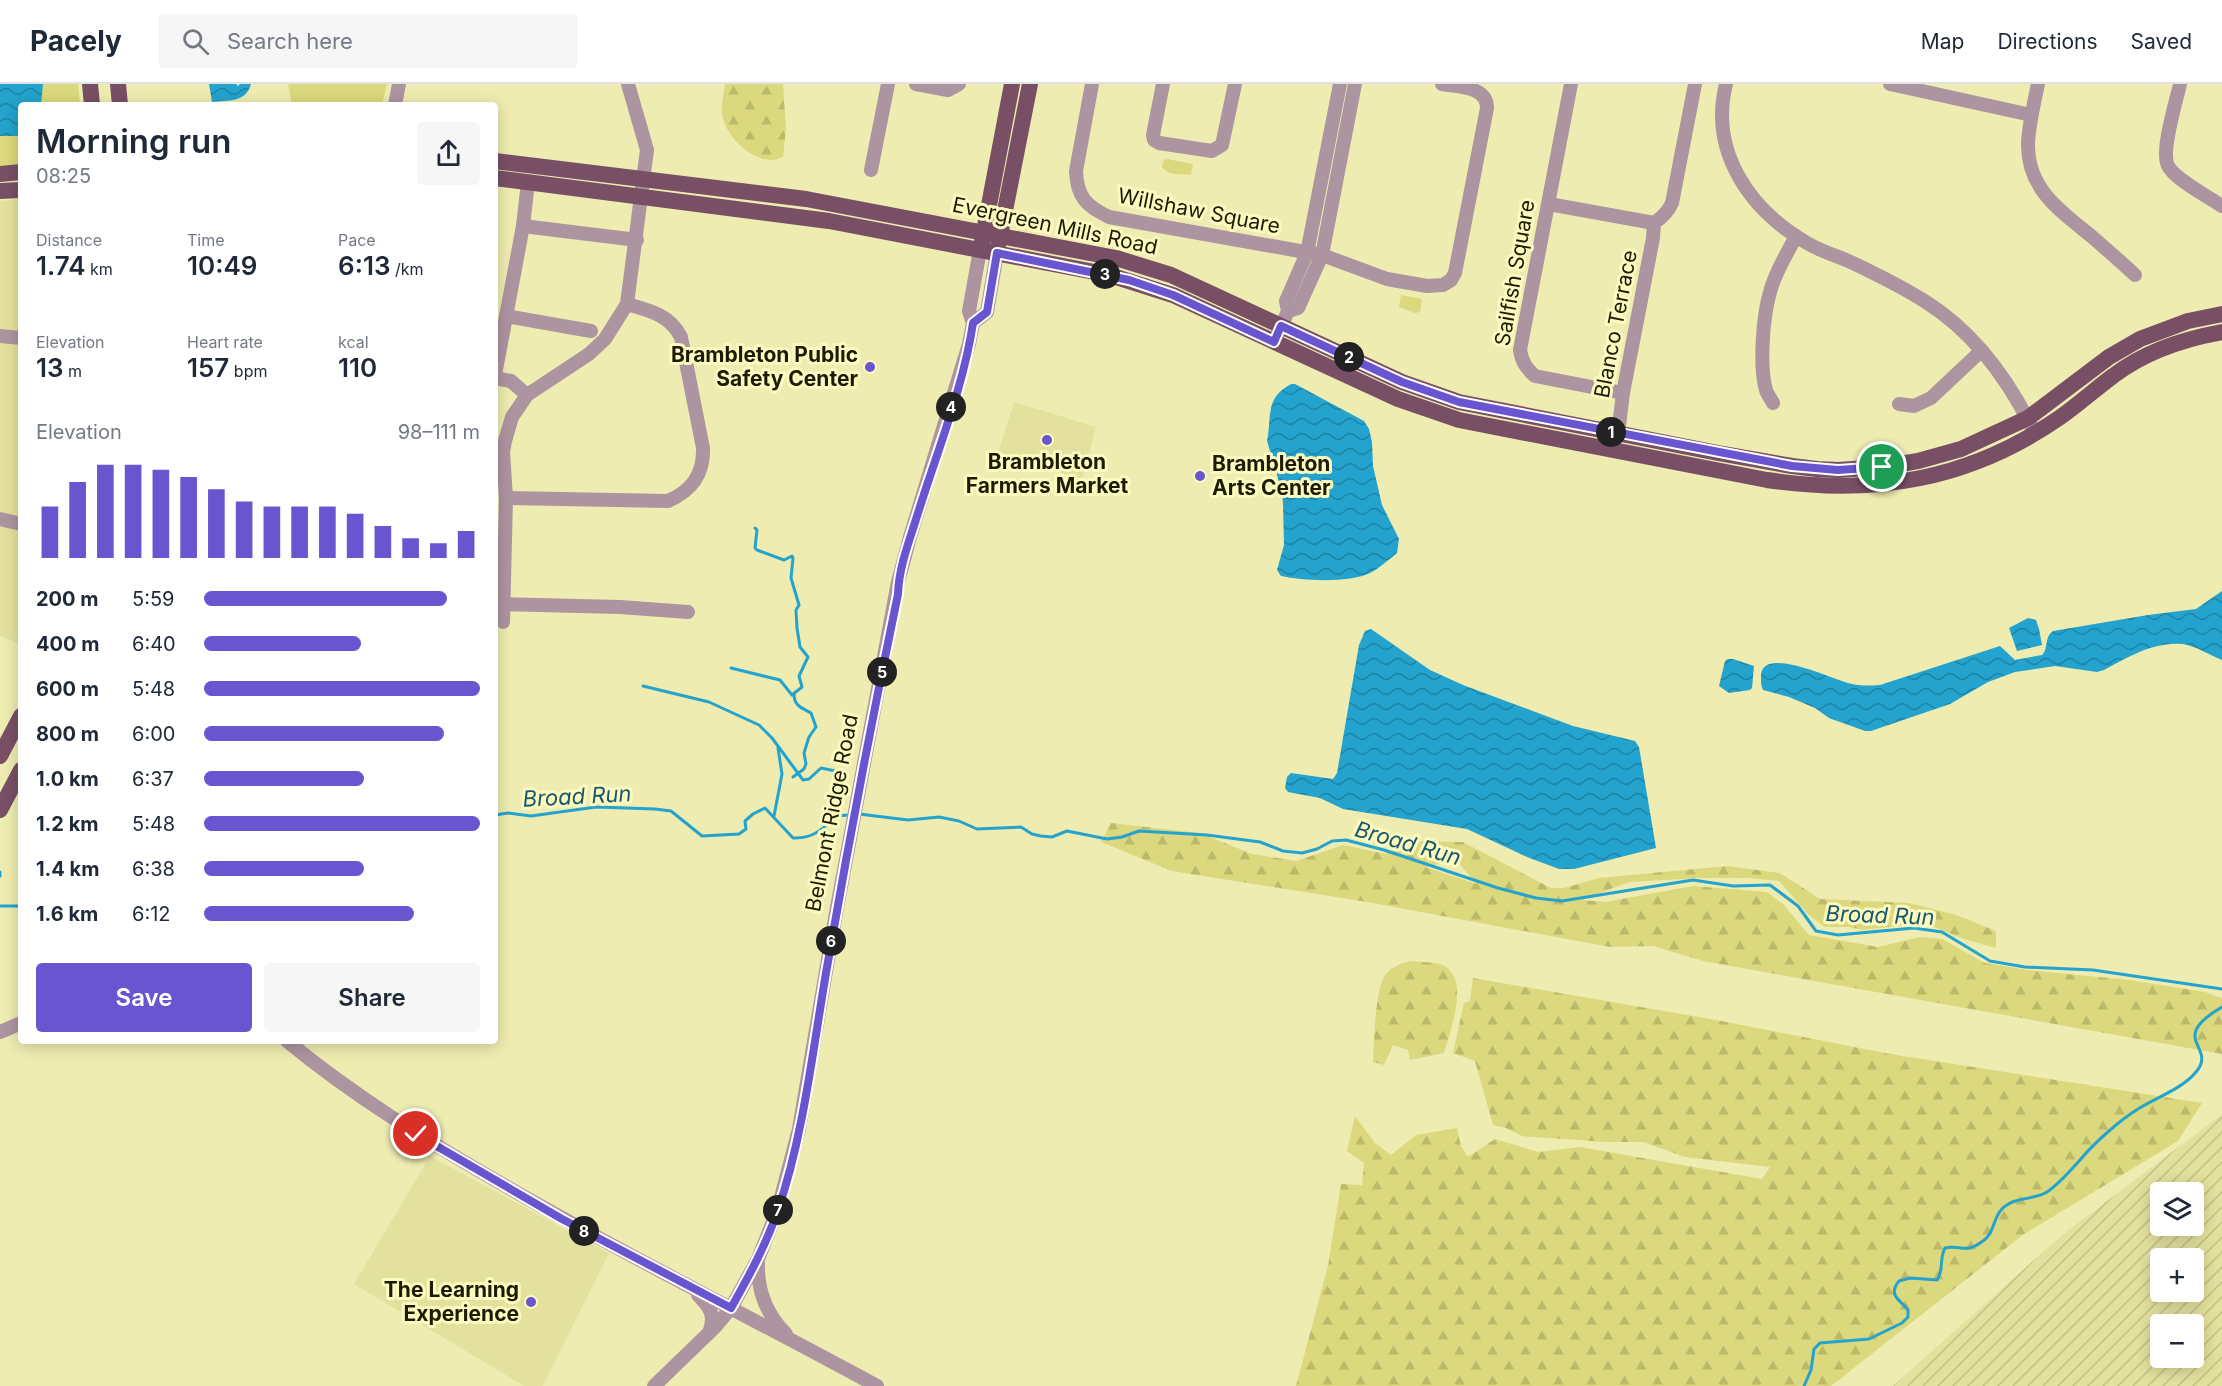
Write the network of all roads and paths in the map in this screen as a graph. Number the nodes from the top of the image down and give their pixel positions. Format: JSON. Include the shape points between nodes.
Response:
{"nodes":[{"id":1,"x":90,"y":84,"type":"edge"},
{"id":2,"x":118,"y":84,"type":"edge"},
{"id":3,"x":399,"y":84,"type":"edge"},
{"id":4,"x":627,"y":84,"type":"edge"},
{"id":5,"x":888,"y":84,"type":"edge"},
{"id":6,"x":916,"y":84,"type":"edge"},
{"id":7,"x":959,"y":84,"type":"edge"},
{"id":8,"x":1012,"y":84,"type":"edge"},
{"id":9,"x":1030,"y":84,"type":"edge"},
{"id":10,"x":1092,"y":84,"type":"edge"},
{"id":11,"x":1163,"y":84,"type":"edge"},
{"id":12,"x":1235,"y":84,"type":"edge"},
{"id":13,"x":1340,"y":84,"type":"edge"},
{"id":14,"x":1355,"y":84,"type":"edge"},
{"id":15,"x":1442,"y":84,"type":"edge"},
{"id":16,"x":1571,"y":84,"type":"edge"},
{"id":17,"x":1695,"y":84,"type":"edge"},
{"id":18,"x":1726,"y":84,"type":"edge"},
{"id":19,"x":2038,"y":84,"type":"edge"},
{"id":20,"x":2180,"y":84,"type":"edge"},
{"id":21,"x":1896,"y":85,"type":"edge"},
{"id":22,"x":92,"y":102,"type":"edge"},
{"id":23,"x":120,"y":102,"type":"edge"},
{"id":24,"x":396,"y":102,"type":"edge"},
{"id":25,"x":2031,"y":115,"type":"junction"},
{"id":26,"x":498,"y":160,"type":"edge"},
{"id":27,"x":872,"y":170,"type":"dead end"},
{"id":28,"x":18,"y":172,"type":"edge"},
{"id":29,"x":0,"y":174,"type":"edge"},
{"id":30,"x":498,"y":178,"type":"edge"},
{"id":31,"x":644,"y":179,"type":"junction"},
{"id":32,"x":528,"y":182,"type":"junction"},
{"id":33,"x":18,"y":190,"type":"edge"},
{"id":34,"x":0,"y":191,"type":"edge"},
{"id":35,"x":641,"y":196,"type":"junction"},
{"id":36,"x":1549,"y":204,"type":"junction"},
{"id":37,"x":2222,"y":206,"type":"edge"},
{"id":38,"x":1654,"y":223,"type":"junction"},
{"id":39,"x":523,"y":226,"type":"junction"},
{"id":40,"x":1796,"y":236,"type":"junction"},
{"id":41,"x":637,"y":240,"type":"junction"},
{"id":42,"x":994,"y":240,"type":"junction"},
{"id":43,"x":980,"y":250,"type":"junction"},
{"id":44,"x":1307,"y":253,"type":"junction"},
{"id":45,"x":1322,"y":255,"type":"junction"},
{"id":46,"x":2135,"y":275,"type":"dead end"},
{"id":47,"x":627,"y":304,"type":"junction"},
{"id":48,"x":2222,"y":314,"type":"edge"},
{"id":49,"x":506,"y":316,"type":"junction"},
{"id":50,"x":1285,"y":319,"type":"junction"},
{"id":51,"x":973,"y":323,"type":"junction"},
{"id":52,"x":591,"y":331,"type":"dead end"},
{"id":53,"x":2222,"y":332,"type":"edge"},
{"id":54,"x":0,"y":336,"type":"edge"},
{"id":55,"x":18,"y":338,"type":"edge"},
{"id":56,"x":1274,"y":342,"type":"junction"},
{"id":57,"x":1981,"y":351,"type":"junction"},
{"id":58,"x":498,"y":360,"type":"edge"},
{"id":59,"x":498,"y":378,"type":"edge"},
{"id":60,"x":1623,"y":393,"type":"junction"},
{"id":61,"x":527,"y":395,"type":"junction"},
{"id":62,"x":1773,"y":403,"type":"dead end"},
{"id":63,"x":1899,"y":404,"type":"dead end"},
{"id":64,"x":2031,"y":425,"type":"junction"},
{"id":65,"x":1618,"y":434,"type":"junction"},
{"id":66,"x":506,"y":498,"type":"junction"},
{"id":67,"x":0,"y":519,"type":"edge"},
{"id":68,"x":18,"y":523,"type":"edge"},
{"id":69,"x":500,"y":546,"type":"edge"},
{"id":70,"x":499,"y":604,"type":"edge"},
{"id":71,"x":688,"y":612,"type":"dead end"},
{"id":72,"x":503,"y":622,"type":"dead end"},
{"id":73,"x":18,"y":722,"type":"edge"},
{"id":74,"x":0,"y":756,"type":"edge"},
{"id":75,"x":18,"y":776,"type":"edge"},
{"id":76,"x":0,"y":810,"type":"edge"},
{"id":77,"x":18,"y":1024,"type":"edge"},
{"id":78,"x":0,"y":1032,"type":"edge"},
{"id":79,"x":291,"y":1044,"type":"edge"},
{"id":80,"x":758,"y":1259,"type":"junction"},
{"id":81,"x":690,"y":1287,"type":"junction"},
{"id":82,"x":731,"y":1308,"type":"junction"},
{"id":83,"x":709,"y":1333,"type":"junction"},
{"id":84,"x":789,"y":1338,"type":"junction"},
{"id":85,"x":654,"y":1386,"type":"edge"},
{"id":86,"x":877,"y":1386,"type":"edge"}],
"edges":[{"from":1,"to":22,"type":"main road"},
{"from":2,"to":23,"type":"main road"},
{"from":3,"to":24,"type":"street"},
{"from":4,"to":31,"type":"street","via":[[647,150]]},
{"from":5,"to":27,"type":"street"},
{"from":6,"to":7,"type":"street","via":[[948,90]]},
{"from":8,"to":42,"type":"main road","name":"Belmont Ridge Road"},
{"from":9,"to":42,"type":"main road","name":"Belmont Ridge Road"},
{"from":10,"to":44,"type":"street","name":"Willshaw Square","via":[[1076,171],[1077,185],[1093,209],[1109,217]]},
{"from":11,"to":12,"type":"street","via":[[1154,140],[1212,151],[1222,145]]},
{"from":13,"to":44,"type":"street"},
{"from":14,"to":45,"type":"street"},
{"from":15,"to":45,"type":"street","name":"Willshaw Square","via":[[1480,91],[1487,104],[1451,280],[1427,286],[1387,279]]},
{"from":16,"to":36,"type":"street","name":"Sailfish Square"},
{"from":17,"to":38,"type":"street","via":[[1672,203],[1669,212]]},
{"from":18,"to":40,"type":"street","via":[[1722,110],[1731,161],[1744,188]]},
{"from":19,"to":25,"type":"street"},
{"from":20,"to":37,"type":"street","via":[[2166,150],[2167,165],[2175,175]]},
{"from":21,"to":25,"type":"street"},
{"from":25,"to":46,"type":"street","via":[[2029,160],[2039,186],[2051,203]]},
{"from":26,"to":31,"type":"main road","name":"Evergreen Mills Road"},
{"from":28,"to":29,"type":"main road"},
{"from":30,"to":32,"type":"main road","name":"Evergreen Mills Road"},
{"from":31,"to":35,"type":"street"},
{"from":31,"to":42,"type":"main road","name":"Evergreen Mills Road","via":[[806,199]]},
{"from":32,"to":35,"type":"main road","name":"Evergreen Mills Road"},
{"from":32,"to":39,"type":"street"},
{"from":33,"to":34,"type":"main road"},
{"from":35,"to":41,"type":"street"},
{"from":35,"to":43,"type":"main road","name":"Evergreen Mills Road","via":[[829,221]]},
{"from":36,"to":38,"type":"street"},
{"from":36,"to":60,"type":"street","name":"Sailfish Square","via":[[1520,350],[1522,361],[1535,376]]},
{"from":38,"to":60,"type":"street","name":"Blanco Terrace"},
{"from":39,"to":41,"type":"street"},
{"from":39,"to":49,"type":"street"},
{"from":40,"to":57,"type":"street","via":[[1927,303]]},
{"from":40,"to":62,"type":"street","via":[[1770,290],[1765,314],[1764,371],[1766,391]]},
{"from":41,"to":47,"type":"street"},
{"from":42,"to":43,"type":"main road","name":"Evergreen Mills Road"},
{"from":42,"to":50,"type":"main road","name":"Evergreen Mills Road","via":[[1116,258]]},
{"from":42,"to":51,"type":"street","name":"Belmont Ridge Road","via":[[987,312]]},
{"from":42,"to":56,"type":"main road","name":"Evergreen Mills Road","via":[[1173,295]]},
{"from":43,"to":51,"type":"street","name":"Belmont Ridge Road","via":[[969,311]]},
{"from":44,"to":45,"type":"street","name":"Willshaw Square"},
{"from":44,"to":50,"type":"street","via":[[1286,301]]},
{"from":45,"to":50,"type":"street","via":[[1298,308]]},
{"from":47,"to":61,"type":"street","via":[[596,348]]},
{"from":47,"to":66,"type":"street","via":[[663,316],[681,337],[703,448],[702,466],[695,482],[679,496],[661,501]]},
{"from":48,"to":64,"type":"main road","name":"Evergreen Mills Road","via":[[2188,321],[2140,339],[2109,357]]},
{"from":49,"to":52,"type":"street"},
{"from":49,"to":58,"type":"street"},
{"from":50,"to":56,"type":"street"},
{"from":50,"to":65,"type":"main road","name":"Evergreen Mills Road","via":[[1427,392]]},
{"from":51,"to":80,"type":"street","name":"Belmont Ridge Road","via":[[900,574],[792,1161]]},
{"from":53,"to":64,"type":"main road","name":"Evergreen Mills Road","via":[[2178,342],[2134,362],[2059,418]]},
{"from":54,"to":55,"type":"street"},
{"from":56,"to":64,"type":"main road","name":"Evergreen Mills Road","via":[[1398,399],[1459,420],[1803,485],[1868,486],[1934,475],[1988,457]]},
{"from":57,"to":63,"type":"street","via":[[1930,398],[1914,406]]},
{"from":57,"to":64,"type":"street","via":[[2006,380]]},
{"from":59,"to":61,"type":"street","via":[[511,381]]},
{"from":60,"to":65,"type":"street","name":"Blanco Terrace"},
{"from":61,"to":66,"type":"street","via":[[512,417],[504,441]]},
{"from":64,"to":65,"type":"main road","name":"Evergreen Mills Road","via":[[1933,457],[1838,470],[1792,466]]},
{"from":66,"to":69,"type":"street"},
{"from":67,"to":68,"type":"street"},
{"from":69,"to":70,"type":"street"},
{"from":70,"to":71,"type":"street"},
{"from":70,"to":72,"type":"street"},
{"from":73,"to":74,"type":"main road"},
{"from":75,"to":76,"type":"main road"},
{"from":77,"to":78,"type":"street"},
{"from":79,"to":81,"type":"street","via":[[372,1105],[453,1156]]},
{"from":80,"to":82,"type":"street","name":"Belmont Ridge Road"},
{"from":80,"to":84,"type":"street","via":[[763,1299]]},
{"from":81,"to":82,"type":"street"},
{"from":81,"to":83,"type":"street","via":[[712,1312]]},
{"from":82,"to":83,"type":"street","name":"Belmont Ridge Road"},
{"from":82,"to":84,"type":"street"},
{"from":83,"to":85,"type":"street","name":"Belmont Ridge Road"},
{"from":84,"to":86,"type":"street"}]}
